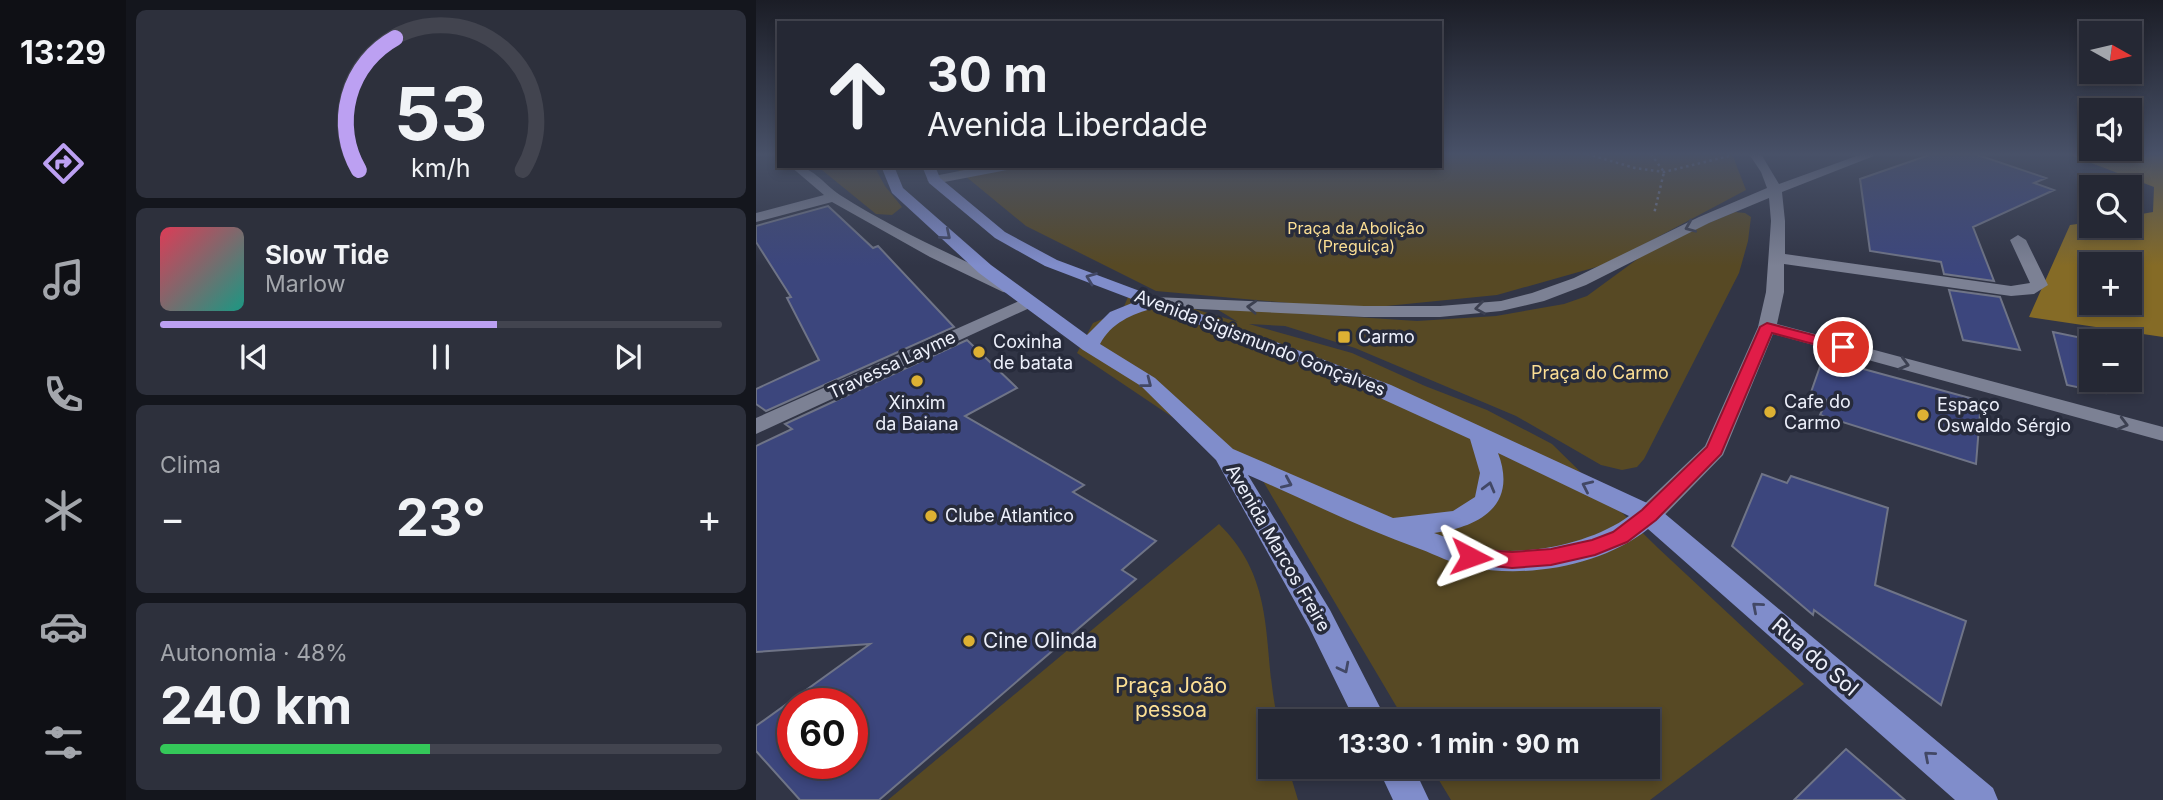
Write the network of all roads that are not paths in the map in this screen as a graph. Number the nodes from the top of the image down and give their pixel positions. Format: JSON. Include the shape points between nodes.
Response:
{"nodes":[{"id":1,"x":827,"y":191,"type":"edge"},
{"id":2,"x":899,"y":191,"type":"edge"},
{"id":3,"x":951,"y":191,"type":"edge"},
{"id":4,"x":1772,"y":191,"type":"edge"},
{"id":5,"x":1775,"y":191,"type":"edge"},
{"id":6,"x":834,"y":197,"type":"junction"},
{"id":7,"x":756,"y":219,"type":"edge"},
{"id":8,"x":2018,"y":240,"type":"dead end"},
{"id":9,"x":1777,"y":258,"type":"junction"},
{"id":10,"x":1010,"y":288,"type":"junction"},
{"id":11,"x":1027,"y":302,"type":"junction"},
{"id":12,"x":1155,"y":302,"type":"junction"},
{"id":13,"x":1767,"y":327,"type":"junction"},
{"id":14,"x":1090,"y":346,"type":"junction"},
{"id":15,"x":756,"y":427,"type":"edge"},
{"id":16,"x":2163,"y":434,"type":"edge"},
{"id":17,"x":1480,"y":437,"type":"junction"},
{"id":18,"x":1225,"y":455,"type":"junction"},
{"id":19,"x":1649,"y":515,"type":"junction"},
{"id":20,"x":1390,"y":528,"type":"junction"},
{"id":21,"x":1365,"y":709,"type":"edge"},
{"id":22,"x":1402,"y":779,"type":"edge"},
{"id":23,"x":1412,"y":800,"type":"edge"},
{"id":24,"x":1981,"y":800,"type":"edge"}],
"edges":[{"from":1,"to":6,"type":"street"},
{"from":2,"to":10,"type":"main road","one_way":true},
{"from":12,"to":3,"type":"main road","name":"Avenida Sigismundo Gonçalves","one_way":true,"via":[[1051,263],[1000,235]]},
{"from":4,"to":12,"type":"street","one_way":true,"via":[[1682,230],[1622,264],[1514,303],[1454,312]]},
{"from":5,"to":9,"type":"street"},
{"from":6,"to":7,"type":"street"},
{"from":6,"to":10,"type":"street","via":[[936,254]]},
{"from":8,"to":9,"type":"street","via":[[2039,285],[2028,290]]},
{"from":9,"to":13,"type":"street"},
{"from":10,"to":11,"type":"main road"},
{"from":11,"to":14,"type":"main road"},
{"from":11,"to":15,"type":"street","name":"Travessa Layme"},
{"from":12,"to":14,"type":"main road","via":[[1122,312],[1095,334]]},
{"from":12,"to":17,"type":"main road","name":"Avenida Sigismundo Gonçalves","via":[[1341,372]]},
{"from":13,"to":16,"type":"street","one_way":true},
{"from":13,"to":19,"type":"street","via":[[1714,450]]},
{"from":14,"to":18,"type":"main road","name":"Avenida Marcos Freire","one_way":true,"via":[[1148,382]]},
{"from":19,"to":17,"type":"main road","name":"Avenida Sigismundo Gonçalves","one_way":true},
{"from":20,"to":17,"type":"main road","one_way":true,"via":[[1465,518],[1481,507],[1492,472]]},
{"from":18,"to":20,"type":"main road","one_way":true},
{"from":18,"to":21,"type":"main road","name":"Avenida Marcos Freire","one_way":true,"via":[[1320,619]]},
{"from":19,"to":20,"type":"main road","via":[[1620,537],[1595,547],[1512,560],[1471,557]]},
{"from":24,"to":19,"type":"main road","name":"Rua do Sol","one_way":true},
{"from":22,"to":23,"type":"main road"}]}
